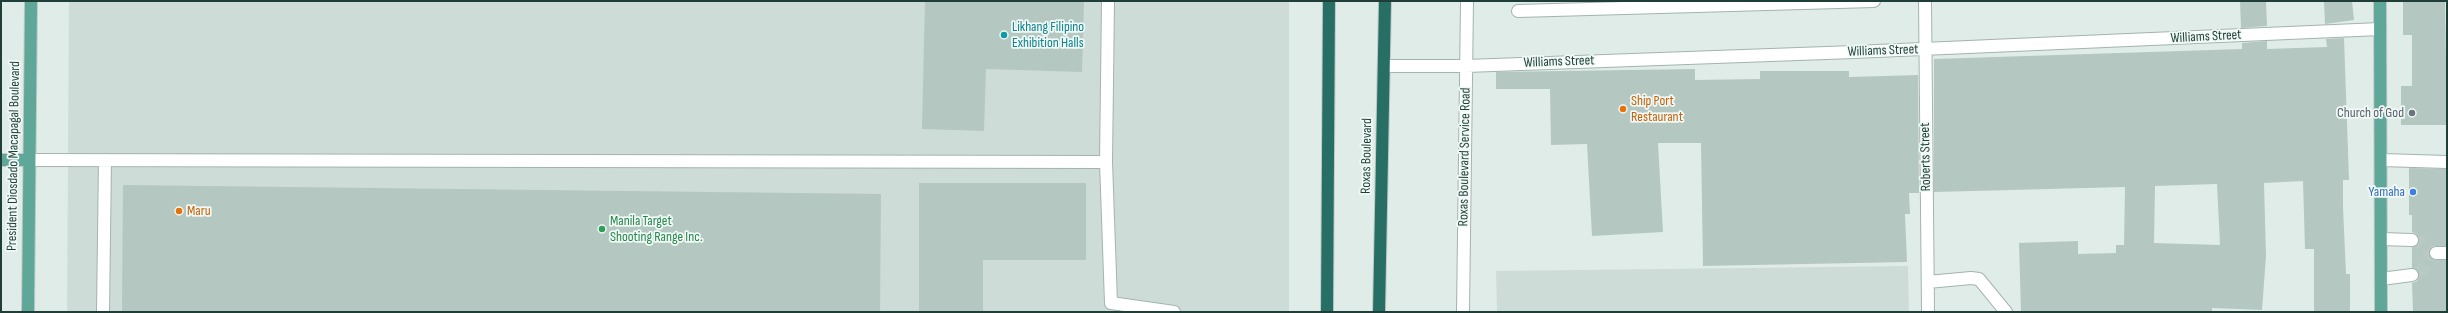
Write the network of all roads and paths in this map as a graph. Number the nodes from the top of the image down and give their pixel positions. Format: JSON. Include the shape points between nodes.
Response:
{"nodes":[{"id":1,"x":31,"y":1,"type":"edge"},
{"id":2,"x":1108,"y":1,"type":"edge"},
{"id":3,"x":1329,"y":1,"type":"edge"},
{"id":4,"x":1385,"y":1,"type":"edge"},
{"id":5,"x":1467,"y":1,"type":"edge"},
{"id":6,"x":1874,"y":1,"type":"edge"},
{"id":7,"x":1925,"y":1,"type":"edge"},
{"id":8,"x":2380,"y":1,"type":"edge"},
{"id":9,"x":1518,"y":11,"type":"dead end"},
{"id":10,"x":2380,"y":29,"type":"junction"},
{"id":11,"x":1925,"y":49,"type":"junction"},
{"id":12,"x":1384,"y":66,"type":"junction"},
{"id":13,"x":1466,"y":66,"type":"junction"},
{"id":14,"x":1,"y":160,"type":"edge"},
{"id":15,"x":29,"y":160,"type":"junction"},
{"id":16,"x":105,"y":160,"type":"junction"},
{"id":17,"x":2381,"y":160,"type":"junction"},
{"id":18,"x":1106,"y":162,"type":"junction"},
{"id":19,"x":2447,"y":162,"type":"edge"},
{"id":20,"x":2381,"y":239,"type":"junction"},
{"id":21,"x":2412,"y":240,"type":"tunnel mouth"},
{"id":22,"x":2412,"y":275,"type":"tunnel mouth"},
{"id":23,"x":2381,"y":279,"type":"junction"},
{"id":24,"x":1928,"y":282,"type":"junction"},
{"id":25,"x":28,"y":312,"type":"edge"},
{"id":26,"x":103,"y":312,"type":"edge"},
{"id":27,"x":1174,"y":312,"type":"edge"},
{"id":28,"x":1327,"y":312,"type":"edge"},
{"id":29,"x":1379,"y":312,"type":"edge"},
{"id":30,"x":1463,"y":312,"type":"edge"},
{"id":31,"x":1928,"y":312,"type":"edge"},
{"id":32,"x":2006,"y":312,"type":"edge"},
{"id":33,"x":2381,"y":312,"type":"edge"}],
"edges":[{"from":1,"to":15,"type":"main road","name":"President Diosdado Macapagal Boulevard"},
{"from":2,"to":18,"type":"street"},
{"from":3,"to":28,"type":"highway"},
{"from":4,"to":12,"type":"highway","name":"Roxas Boulevard"},
{"from":5,"to":13,"type":"street","name":"Roxas Boulevard Service Road"},
{"from":6,"to":9,"type":"street"},
{"from":7,"to":11,"type":"street","name":"Roberts Street"},
{"from":8,"to":10,"type":"main road"},
{"from":10,"to":11,"type":"street","name":"Williams Street"},
{"from":10,"to":17,"type":"main road"},
{"from":11,"to":13,"type":"street","name":"Williams Street"},
{"from":11,"to":24,"type":"street","name":"Roberts Street"},
{"from":12,"to":13,"type":"street","name":"Williams Street"},
{"from":12,"to":29,"type":"highway","name":"Roxas Boulevard"},
{"from":13,"to":30,"type":"street","name":"Roxas Boulevard Service Road"},
{"from":14,"to":15,"type":"main road"},
{"from":15,"to":16,"type":"street"},
{"from":15,"to":25,"type":"main road","name":"President Diosdado Macapagal Boulevard"},
{"from":16,"to":18,"type":"street"},
{"from":16,"to":26,"type":"street"},
{"from":17,"to":19,"type":"street"},
{"from":17,"to":20,"type":"main road"},
{"from":18,"to":27,"type":"street","via":[[1111,303]]},
{"from":20,"to":21,"type":"street"},
{"from":20,"to":23,"type":"main road"},
{"from":22,"to":23,"type":"street"},
{"from":23,"to":33,"type":"main road"},
{"from":24,"to":31,"type":"street","name":"Roberts Street"},
{"from":24,"to":32,"type":"street","via":[[1979,279]]}]}
